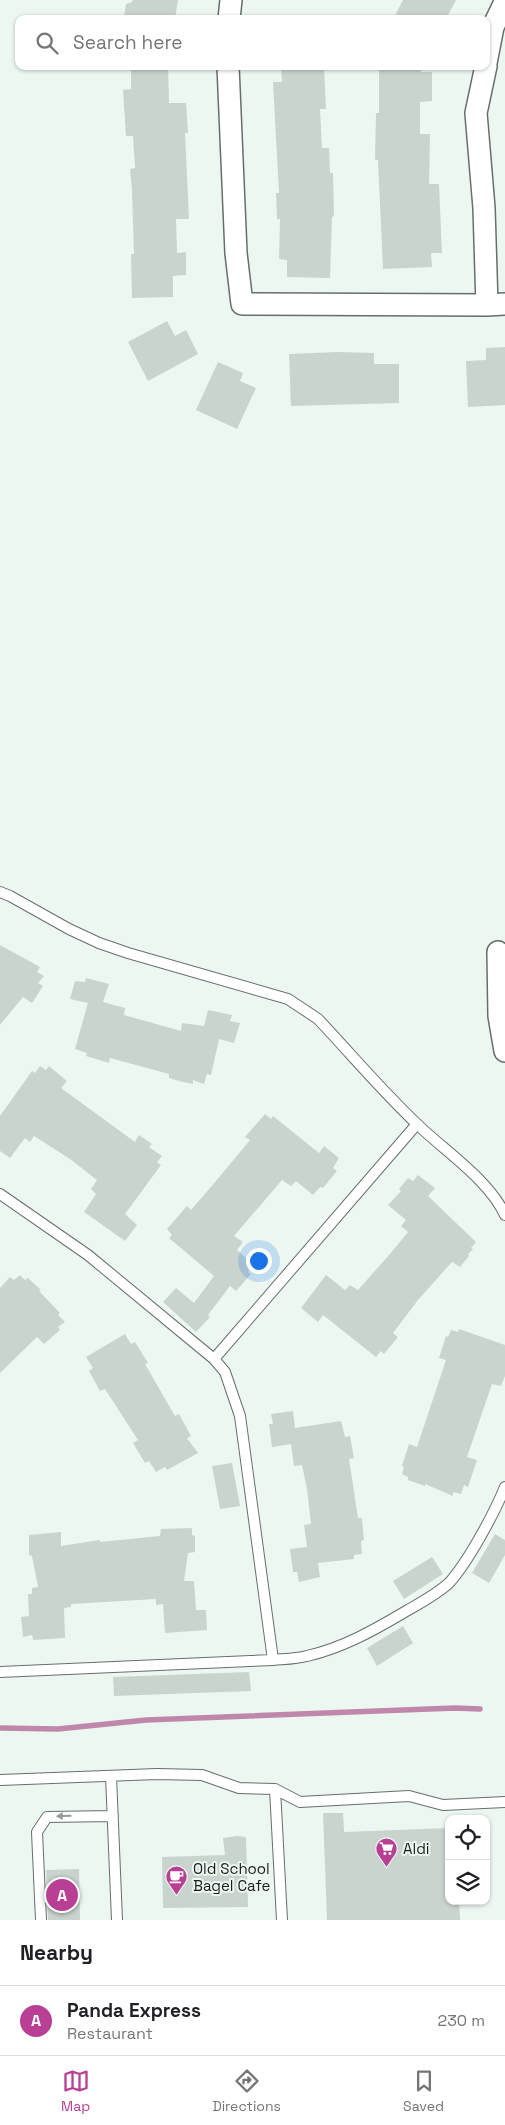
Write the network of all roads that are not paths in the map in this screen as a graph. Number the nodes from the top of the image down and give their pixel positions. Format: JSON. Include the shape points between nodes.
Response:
{"nodes":[{"id":1,"x":232,"y":0,"type":"edge"},
{"id":2,"x":505,"y":2,"type":"edge"},
{"id":3,"x":230,"y":15,"type":"edge"},
{"id":4,"x":490,"y":46,"type":"edge"},
{"id":5,"x":228,"y":70,"type":"edge"},
{"id":6,"x":485,"y":70,"type":"edge"},
{"id":7,"x":496,"y":305,"type":"edge"},
{"id":8,"x":0,"y":892,"type":"edge"},
{"id":9,"x":498,"y":952,"type":"dead end"},
{"id":10,"x":502,"y":997,"type":"edge"},
{"id":11,"x":505,"y":1051,"type":"edge"},
{"id":12,"x":417,"y":1124,"type":"junction"},
{"id":13,"x":2,"y":1199,"type":"edge"},
{"id":14,"x":505,"y":1215,"type":"edge"},
{"id":15,"x":214,"y":1358,"type":"junction"},
{"id":16,"x":505,"y":1487,"type":"edge"},
{"id":17,"x":273,"y":1660,"type":"junction"},
{"id":18,"x":0,"y":1672,"type":"edge"},
{"id":19,"x":111,"y":1776,"type":"junction"},
{"id":20,"x":0,"y":1780,"type":"edge"},
{"id":21,"x":275,"y":1789,"type":"junction"},
{"id":22,"x":505,"y":1802,"type":"edge"},
{"id":23,"x":113,"y":1816,"type":"junction"},
{"id":24,"x":41,"y":1920,"type":"edge"},
{"id":25,"x":118,"y":1920,"type":"edge"},
{"id":26,"x":282,"y":1920,"type":"edge"}],
"edges":[{"from":1,"to":3,"type":"street"},
{"from":2,"to":4,"type":"street"},
{"from":5,"to":7,"type":"street","via":[[236,253],[242,304]]},
{"from":6,"to":7,"type":"street","via":[[476,113]]},
{"from":8,"to":12,"type":"lane","via":[[128,954],[288,999],[318,1019]]},
{"from":9,"to":10,"type":"street"},
{"from":10,"to":11,"type":"street","via":[[501,1031]]},
{"from":12,"to":14,"type":"lane","via":[[487,1188]]},
{"from":12,"to":15,"type":"lane"},
{"from":13,"to":15,"type":"lane","via":[[88,1255]]},
{"from":15,"to":17,"type":"lane","via":[[225,1372],[240,1416]]},
{"from":16,"to":17,"type":"lane","via":[[458,1572],[448,1584],[385,1624],[338,1647],[306,1657]]},
{"from":17,"to":18,"type":"lane"},
{"from":19,"to":20,"type":"lane"},
{"from":19,"to":21,"type":"lane","via":[[202,1775],[239,1788]]},
{"from":19,"to":23,"type":"lane"},
{"from":21,"to":22,"type":"lane","via":[[300,1802],[409,1796],[443,1805]]},
{"from":21,"to":26,"type":"lane"},
{"from":23,"to":24,"type":"lane","one_way":true,"via":[[47,1816],[37,1832]]},
{"from":23,"to":25,"type":"lane"}]}
